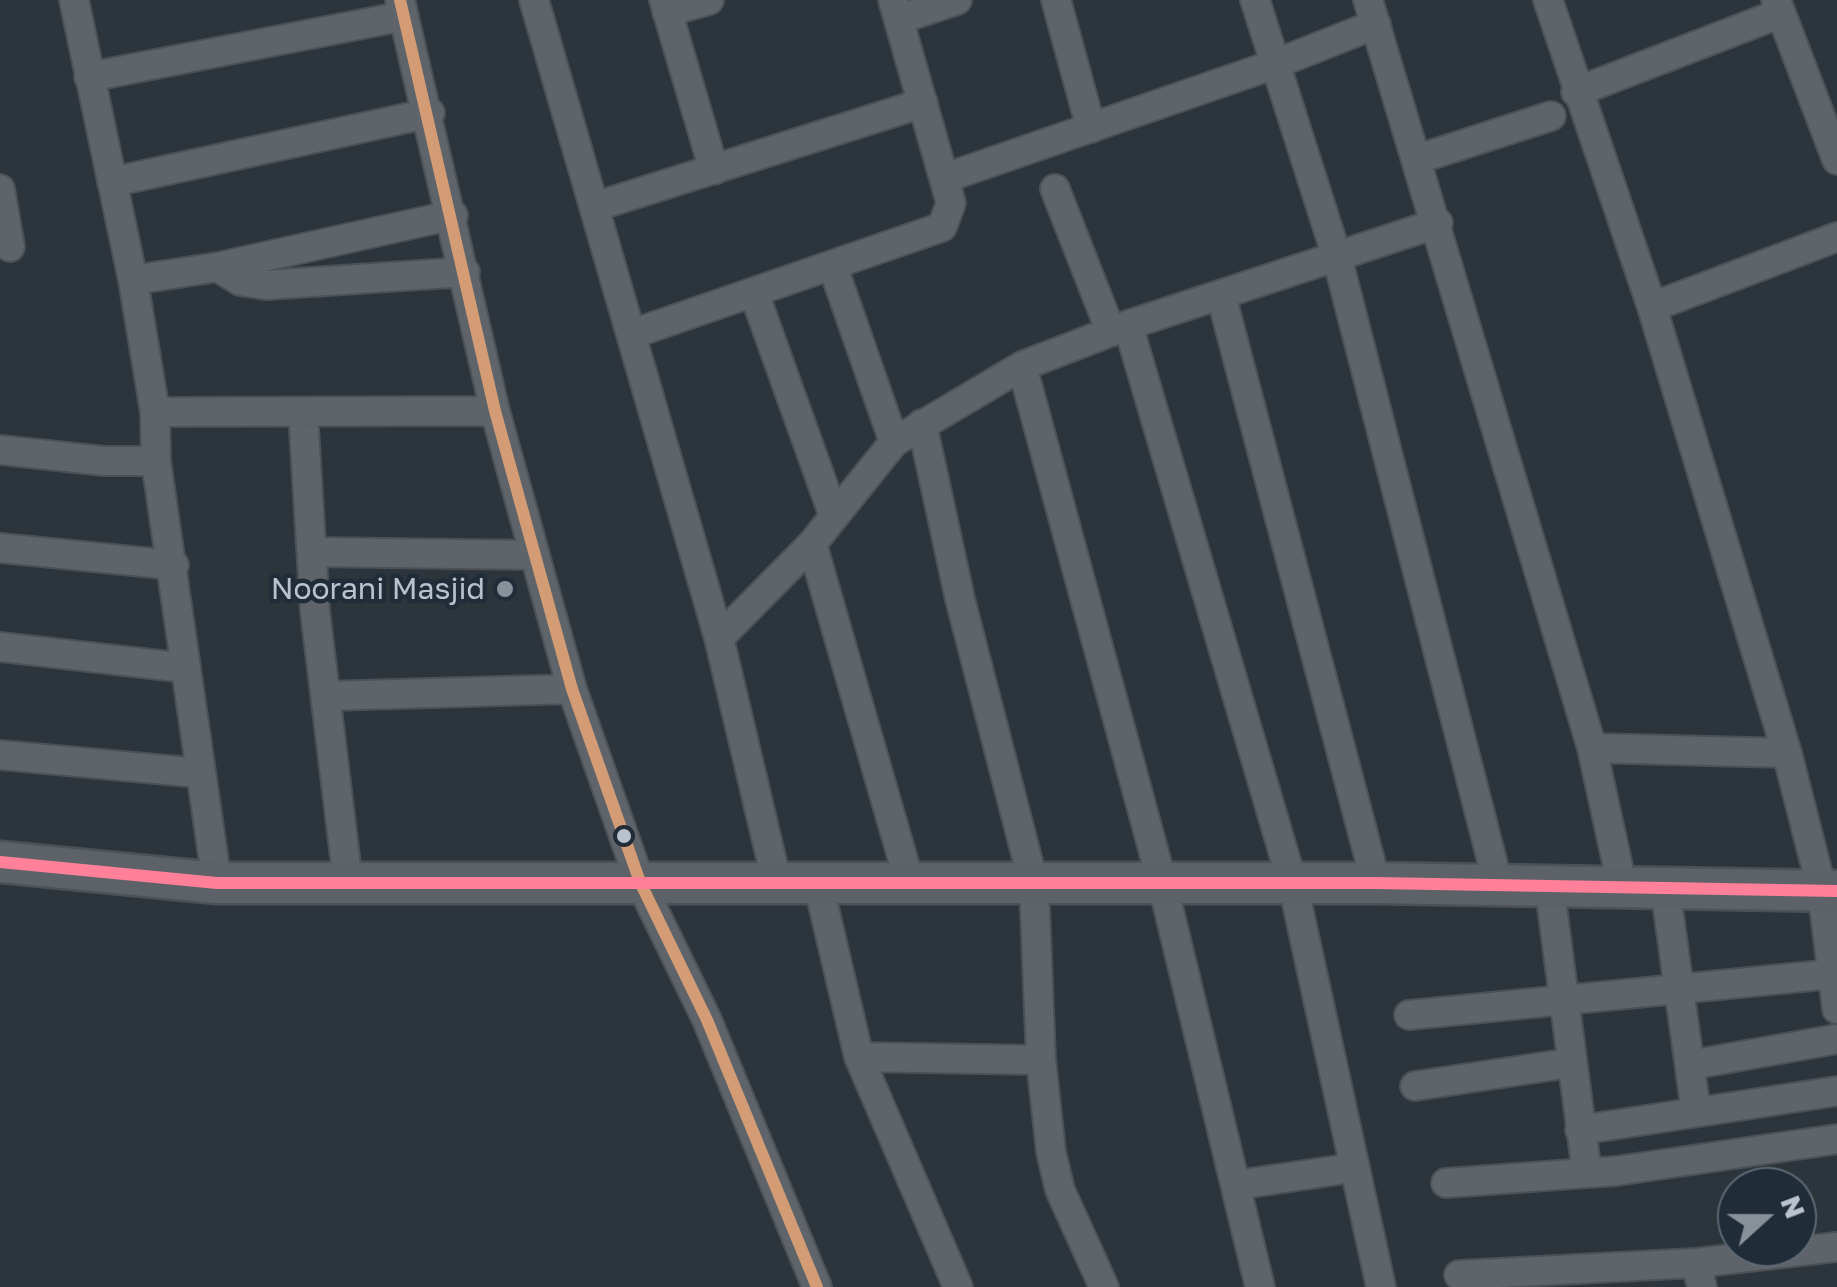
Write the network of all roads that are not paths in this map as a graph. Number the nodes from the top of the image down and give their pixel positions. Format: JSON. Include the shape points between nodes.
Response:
{"nodes":[{"id":1,"x":74,"y":0,"type":"edge"},
{"id":2,"x":534,"y":0,"type":"edge"},
{"id":3,"x":709,"y":0,"type":"edge"},
{"id":4,"x":957,"y":0,"type":"edge"},
{"id":5,"x":1056,"y":0,"type":"edge"},
{"id":6,"x":1255,"y":0,"type":"edge"},
{"id":7,"x":1548,"y":0,"type":"edge"},
{"id":8,"x":666,"y":6,"type":"edge"},
{"id":9,"x":1778,"y":7,"type":"edge"},
{"id":10,"x":402,"y":8,"type":"edge"},
{"id":11,"x":897,"y":9,"type":"edge"},
{"id":12,"x":1372,"y":12,"type":"edge"},
{"id":13,"x":1278,"y":63,"type":"junction"},
{"id":14,"x":90,"y":77,"type":"junction"},
{"id":15,"x":1576,"y":92,"type":"junction"},
{"id":16,"x":924,"y":103,"type":"junction"},
{"id":17,"x":430,"y":113,"type":"junction"},
{"id":18,"x":1551,"y":116,"type":"dead end"},
{"id":19,"x":1090,"y":128,"type":"junction"},
{"id":20,"x":1418,"y":158,"type":"junction"},
{"id":21,"x":1837,"y":160,"type":"edge"},
{"id":22,"x":714,"y":170,"type":"junction"},
{"id":23,"x":945,"y":178,"type":"junction"},
{"id":24,"x":112,"y":182,"type":"junction"},
{"id":25,"x":0,"y":188,"type":"edge"},
{"id":26,"x":1055,"y":189,"type":"dead end"},
{"id":27,"x":594,"y":207,"type":"junction"},
{"id":28,"x":453,"y":215,"type":"junction"},
{"id":29,"x":1438,"y":223,"type":"junction"},
{"id":30,"x":1837,"y":237,"type":"edge"},
{"id":31,"x":10,"y":247,"type":"dead end"},
{"id":32,"x":1338,"y":257,"type":"junction"},
{"id":33,"x":834,"y":267,"type":"junction"},
{"id":34,"x":218,"y":268,"type":"junction"},
{"id":35,"x":465,"y":272,"type":"junction"},
{"id":36,"x":133,"y":280,"type":"junction"},
{"id":37,"x":754,"y":293,"type":"junction"},
{"id":38,"x":1220,"y":294,"type":"junction"},
{"id":39,"x":1652,"y":307,"type":"junction"},
{"id":40,"x":1120,"y":329,"type":"junction"},
{"id":41,"x":632,"y":334,"type":"junction"},
{"id":42,"x":1022,"y":366,"type":"junction"},
{"id":43,"x":495,"y":410,"type":"junction"},
{"id":44,"x":154,"y":412,"type":"junction"},
{"id":45,"x":303,"y":412,"type":"junction"},
{"id":46,"x":922,"y":424,"type":"junction"},
{"id":47,"x":894,"y":442,"type":"junction"},
{"id":48,"x":0,"y":450,"type":"edge"},
{"id":49,"x":156,"y":461,"type":"junction"},
{"id":50,"x":834,"y":516,"type":"junction"},
{"id":51,"x":812,"y":544,"type":"junction"},
{"id":52,"x":0,"y":548,"type":"edge"},
{"id":53,"x":312,"y":552,"type":"junction"},
{"id":54,"x":535,"y":555,"type":"junction"},
{"id":55,"x":174,"y":565,"type":"junction"},
{"id":56,"x":719,"y":638,"type":"junction"},
{"id":57,"x":0,"y":647,"type":"edge"},
{"id":58,"x":186,"y":668,"type":"junction"},
{"id":59,"x":572,"y":689,"type":"junction"},
{"id":60,"x":326,"y":696,"type":"junction"},
{"id":61,"x":1592,"y":748,"type":"junction"},
{"id":62,"x":1787,"y":752,"type":"junction"},
{"id":63,"x":0,"y":756,"type":"edge"},
{"id":64,"x":200,"y":773,"type":"junction"},
{"id":65,"x":0,"y":862,"type":"edge"},
{"id":66,"x":348,"y":882,"type":"junction"},
{"id":67,"x":640,"y":882,"type":"junction"},
{"id":68,"x":217,"y":883,"type":"junction"},
{"id":69,"x":777,"y":883,"type":"junction"},
{"id":70,"x":818,"y":883,"type":"junction"},
{"id":71,"x":1376,"y":883,"type":"junction"},
{"id":72,"x":910,"y":884,"type":"junction"},
{"id":73,"x":1034,"y":884,"type":"junction"},
{"id":74,"x":1498,"y":884,"type":"junction"},
{"id":75,"x":1548,"y":884,"type":"junction"},
{"id":76,"x":1293,"y":885,"type":"junction"},
{"id":77,"x":1622,"y":885,"type":"junction"},
{"id":78,"x":1163,"y":886,"type":"junction"},
{"id":79,"x":1666,"y":887,"type":"junction"},
{"id":80,"x":1830,"y":890,"type":"edge"},
{"id":81,"x":1832,"y":974,"type":"junction"},
{"id":82,"x":1679,"y":987,"type":"junction"},
{"id":83,"x":1561,"y":998,"type":"junction"},
{"id":84,"x":1837,"y":1009,"type":"edge"},
{"id":85,"x":1409,"y":1015,"type":"dead end"},
{"id":86,"x":1837,"y":1038,"type":"edge"},
{"id":87,"x":860,"y":1058,"type":"junction"},
{"id":88,"x":1042,"y":1060,"type":"junction"},
{"id":89,"x":1570,"y":1063,"type":"junction"},
{"id":90,"x":1690,"y":1064,"type":"junction"},
{"id":91,"x":1415,"y":1086,"type":"dead end"},
{"id":92,"x":1837,"y":1091,"type":"edge"},
{"id":93,"x":1696,"y":1112,"type":"junction"},
{"id":94,"x":1580,"y":1130,"type":"junction"},
{"id":95,"x":1837,"y":1139,"type":"edge"},
{"id":96,"x":1352,"y":1168,"type":"junction"},
{"id":97,"x":1586,"y":1173,"type":"junction"},
{"id":98,"x":1446,"y":1184,"type":"dead end"},
{"id":99,"x":1236,"y":1185,"type":"junction"},
{"id":100,"x":1837,"y":1247,"type":"edge"},
{"id":101,"x":1459,"y":1275,"type":"dead end"},
{"id":102,"x":1699,"y":1275,"type":"edge"},
{"id":103,"x":816,"y":1287,"type":"edge"},
{"id":104,"x":958,"y":1287,"type":"edge"},
{"id":105,"x":1104,"y":1287,"type":"edge"},
{"id":106,"x":1260,"y":1287,"type":"edge"},
{"id":107,"x":1381,"y":1287,"type":"edge"}],
"edges":[{"from":1,"to":14,"type":"street"},
{"from":2,"to":27,"type":"street"},
{"from":3,"to":8,"type":"street"},
{"from":4,"to":11,"type":"street"},
{"from":5,"to":19,"type":"street"},
{"from":6,"to":13,"type":"street"},
{"from":7,"to":15,"type":"street"},
{"from":8,"to":22,"type":"street"},
{"from":9,"to":15,"type":"street"},
{"from":9,"to":21,"type":"street"},
{"from":10,"to":14,"type":"street"},
{"from":10,"to":17,"type":"street"},
{"from":11,"to":16,"type":"street"},
{"from":12,"to":13,"type":"street"},
{"from":12,"to":20,"type":"street"},
{"from":13,"to":19,"type":"street"},
{"from":13,"to":32,"type":"street"},
{"from":14,"to":24,"type":"street"},
{"from":15,"to":39,"type":"street"},
{"from":16,"to":22,"type":"street"},
{"from":16,"to":23,"type":"street"},
{"from":17,"to":24,"type":"street"},
{"from":17,"to":28,"type":"street"},
{"from":18,"to":20,"type":"street"},
{"from":19,"to":23,"type":"street"},
{"from":20,"to":29,"type":"street"},
{"from":22,"to":27,"type":"street"},
{"from":23,"to":33,"type":"street","via":[[950,202],[942,227]]},
{"from":24,"to":36,"type":"street"},
{"from":25,"to":31,"type":"street"},
{"from":26,"to":40,"type":"street"},
{"from":27,"to":41,"type":"street"},
{"from":28,"to":34,"type":"street"},
{"from":28,"to":35,"type":"street"},
{"from":29,"to":32,"type":"street"},
{"from":29,"to":61,"type":"street"},
{"from":30,"to":39,"type":"street"},
{"from":32,"to":38,"type":"street"},
{"from":32,"to":74,"type":"street"},
{"from":33,"to":37,"type":"street"},
{"from":33,"to":47,"type":"street"},
{"from":34,"to":35,"type":"street","via":[[266,285]]},
{"from":34,"to":36,"type":"street"},
{"from":35,"to":43,"type":"street"},
{"from":36,"to":44,"type":"street"},
{"from":37,"to":41,"type":"street"},
{"from":37,"to":50,"type":"street"},
{"from":38,"to":40,"type":"street"},
{"from":38,"to":71,"type":"street"},
{"from":39,"to":62,"type":"street"},
{"from":40,"to":42,"type":"street"},
{"from":40,"to":76,"type":"street"},
{"from":41,"to":56,"type":"street"},
{"from":42,"to":46,"type":"street"},
{"from":42,"to":78,"type":"street"},
{"from":43,"to":45,"type":"street"},
{"from":43,"to":54,"type":"street"},
{"from":44,"to":45,"type":"street"},
{"from":44,"to":49,"type":"street"},
{"from":45,"to":53,"type":"street"},
{"from":46,"to":47,"type":"street"},
{"from":46,"to":73,"type":"street"},
{"from":47,"to":50,"type":"street"},
{"from":48,"to":49,"type":"street"},
{"from":49,"to":55,"type":"street"},
{"from":50,"to":51,"type":"street"},
{"from":51,"to":56,"type":"street"},
{"from":51,"to":72,"type":"street"},
{"from":52,"to":55,"type":"street"},
{"from":53,"to":54,"type":"street"},
{"from":53,"to":60,"type":"street"},
{"from":54,"to":59,"type":"street"},
{"from":55,"to":58,"type":"street"},
{"from":56,"to":69,"type":"street"},
{"from":57,"to":58,"type":"street"},
{"from":58,"to":64,"type":"street"},
{"from":59,"to":60,"type":"street"},
{"from":59,"to":67,"type":"street"},
{"from":60,"to":66,"type":"street"},
{"from":61,"to":62,"type":"street"},
{"from":61,"to":77,"type":"street"},
{"from":62,"to":80,"type":"street"},
{"from":63,"to":64,"type":"street"},
{"from":64,"to":68,"type":"street"},
{"from":65,"to":68,"type":"main road"},
{"from":66,"to":67,"type":"main road"},
{"from":66,"to":68,"type":"main road"},
{"from":67,"to":69,"type":"main road"},
{"from":67,"to":103,"type":"street","via":[[708,1020]]},
{"from":69,"to":70,"type":"main road"},
{"from":70,"to":72,"type":"main road"},
{"from":70,"to":87,"type":"street"},
{"from":71,"to":74,"type":"main road"},
{"from":71,"to":76,"type":"main road"},
{"from":72,"to":73,"type":"main road"},
{"from":73,"to":78,"type":"main road"},
{"from":73,"to":88,"type":"street"},
{"from":74,"to":75,"type":"main road"},
{"from":75,"to":77,"type":"main road"},
{"from":75,"to":83,"type":"street"},
{"from":76,"to":78,"type":"main road"},
{"from":76,"to":96,"type":"street"},
{"from":77,"to":79,"type":"main road"},
{"from":78,"to":99,"type":"street"},
{"from":79,"to":80,"type":"main road"},
{"from":79,"to":82,"type":"street"},
{"from":80,"to":81,"type":"street"},
{"from":81,"to":82,"type":"street"},
{"from":81,"to":84,"type":"street"},
{"from":82,"to":83,"type":"street"},
{"from":82,"to":90,"type":"street"},
{"from":83,"to":85,"type":"street"},
{"from":83,"to":89,"type":"street"},
{"from":86,"to":90,"type":"street"},
{"from":87,"to":88,"type":"street"},
{"from":87,"to":104,"type":"street"},
{"from":88,"to":105,"type":"street","via":[[1060,1190]]},
{"from":89,"to":91,"type":"street"},
{"from":89,"to":94,"type":"street"},
{"from":90,"to":93,"type":"street"},
{"from":92,"to":93,"type":"street"},
{"from":93,"to":94,"type":"street"},
{"from":94,"to":97,"type":"street"},
{"from":95,"to":97,"type":"street"},
{"from":96,"to":99,"type":"street"},
{"from":96,"to":107,"type":"street"},
{"from":97,"to":98,"type":"street"},
{"from":99,"to":106,"type":"street"},
{"from":100,"to":102,"type":"street"},
{"from":101,"to":102,"type":"street"}]}
